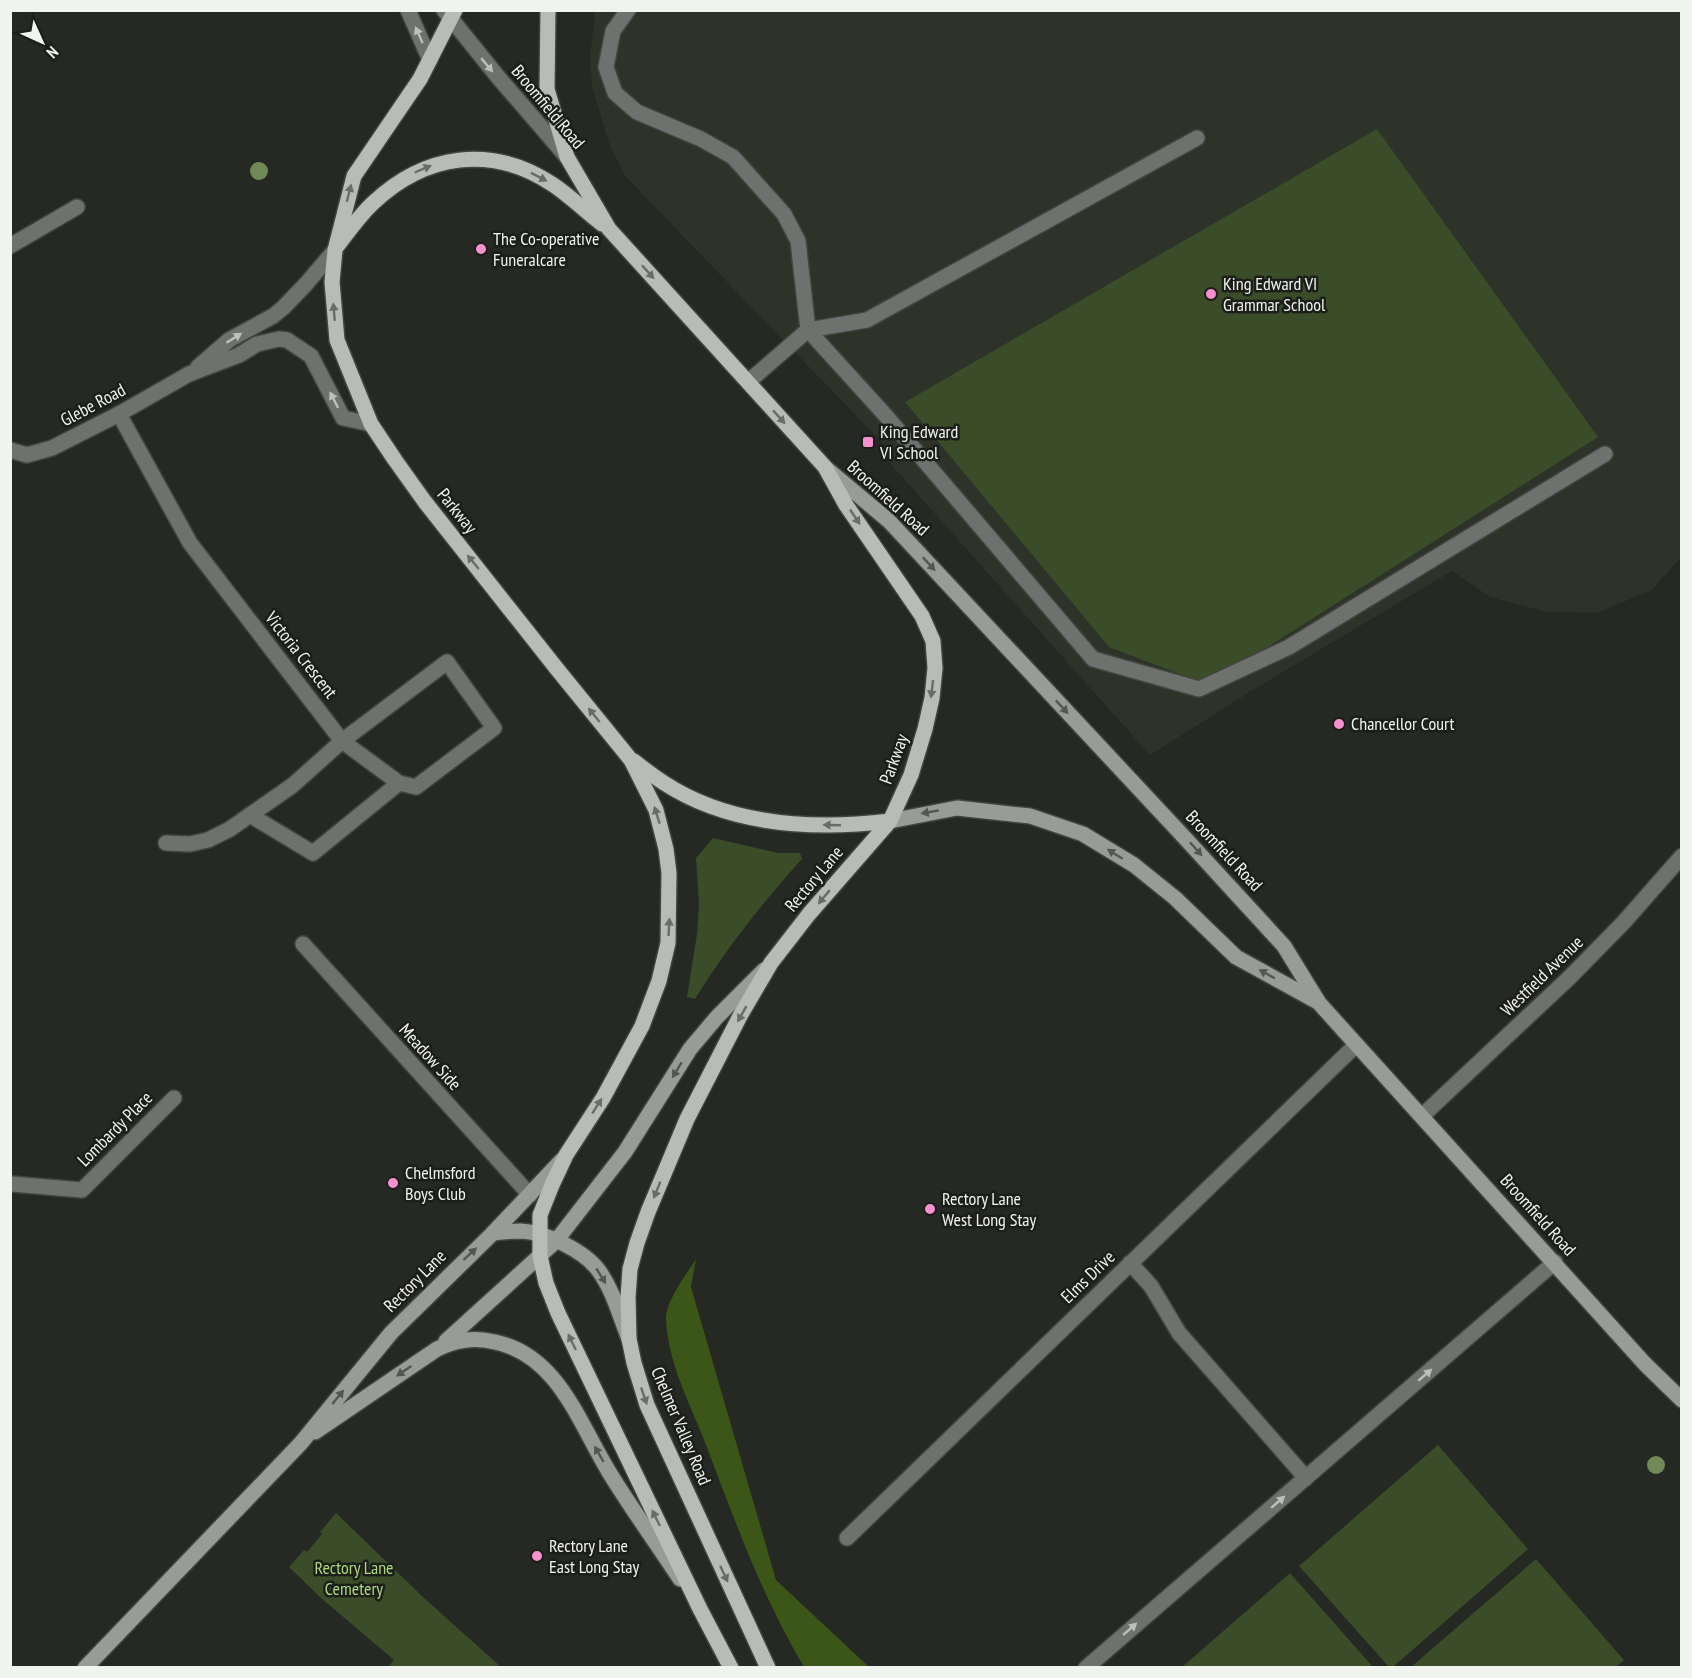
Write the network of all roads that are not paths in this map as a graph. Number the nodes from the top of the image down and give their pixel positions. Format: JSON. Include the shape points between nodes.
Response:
{"nodes":[{"id":1,"x":408,"y":10,"type":"edge"},
{"id":2,"x":548,"y":10,"type":"edge"},
{"id":3,"x":628,"y":10,"type":"edge"},
{"id":4,"x":450,"y":14,"type":"edge"},
{"id":5,"x":430,"y":60,"type":"junction"},
{"id":6,"x":1197,"y":138,"type":"dead end"},
{"id":7,"x":567,"y":157,"type":"junction"},
{"id":8,"x":77,"y":207,"type":"dead end"},
{"id":9,"x":609,"y":229,"type":"junction"},
{"id":10,"x":10,"y":246,"type":"edge"},
{"id":11,"x":334,"y":250,"type":"junction"},
{"id":12,"x":808,"y":330,"type":"junction"},
{"id":13,"x":189,"y":374,"type":"junction"},
{"id":14,"x":748,"y":382,"type":"junction"},
{"id":15,"x":119,"y":414,"type":"junction"},
{"id":16,"x":371,"y":424,"type":"junction"},
{"id":17,"x":10,"y":450,"type":"edge"},
{"id":18,"x":1605,"y":454,"type":"dead end"},
{"id":19,"x":27,"y":455,"type":"junction"},
{"id":20,"x":10,"y":462,"type":"edge"},
{"id":21,"x":825,"y":467,"type":"junction"},
{"id":22,"x":342,"y":741,"type":"junction"},
{"id":23,"x":631,"y":760,"type":"junction"},
{"id":24,"x":399,"y":783,"type":"junction"},
{"id":25,"x":250,"y":815,"type":"junction"},
{"id":26,"x":890,"y":821,"type":"junction"},
{"id":27,"x":166,"y":843,"type":"dead end"},
{"id":28,"x":1682,"y":856,"type":"edge"},
{"id":29,"x":303,"y":944,"type":"dead end"},
{"id":30,"x":771,"y":963,"type":"junction"},
{"id":31,"x":1318,"y":1003,"type":"junction"},
{"id":32,"x":1356,"y":1045,"type":"junction"},
{"id":33,"x":174,"y":1098,"type":"dead end"},
{"id":34,"x":1422,"y":1116,"type":"junction"},
{"id":35,"x":566,"y":1155,"type":"junction"},
{"id":36,"x":11,"y":1184,"type":"edge"},
{"id":37,"x":530,"y":1195,"type":"junction"},
{"id":38,"x":493,"y":1233,"type":"junction"},
{"id":39,"x":539,"y":1236,"type":"junction"},
{"id":40,"x":556,"y":1241,"type":"junction"},
{"id":41,"x":540,"y":1256,"type":"junction"},
{"id":42,"x":1555,"y":1262,"type":"junction"},
{"id":43,"x":1130,"y":1263,"type":"junction"},
{"id":44,"x":629,"y":1339,"type":"junction"},
{"id":45,"x":437,"y":1349,"type":"junction"},
{"id":46,"x":1682,"y":1400,"type":"edge"},
{"id":47,"x":301,"y":1443,"type":"junction"},
{"id":48,"x":1306,"y":1478,"type":"junction"},
{"id":49,"x":847,"y":1538,"type":"dead end"},
{"id":50,"x":700,"y":1609,"type":"junction"},
{"id":51,"x":86,"y":1668,"type":"edge"},
{"id":52,"x":731,"y":1668,"type":"edge"},
{"id":53,"x":768,"y":1668,"type":"edge"},
{"id":54,"x":1086,"y":1668,"type":"edge"}],
"edges":[{"from":5,"to":1,"type":"street","one_way":true},
{"from":2,"to":7,"type":"main road","via":[[547,89]]},
{"from":3,"to":12,"type":"street","via":[[612,31],[606,67],[615,93],[637,112],[733,157],[783,214],[798,241]]},
{"from":4,"to":5,"type":"main road","name":"Parkway"},
{"from":4,"to":7,"type":"street","name":"Broomfield Road","one_way":true},
{"from":11,"to":5,"type":"main road","name":"Parkway","one_way":true,"via":[[354,176]]},
{"from":6,"to":12,"type":"street","via":[[867,320]]},
{"from":7,"to":9,"type":"main road","name":"Broomfield Road"},
{"from":8,"to":10,"type":"street"},
{"from":11,"to":9,"type":"main road","one_way":true,"via":[[372,203],[398,183],[420,169],[454,159],[512,164],[551,183]]},
{"from":9,"to":14,"type":"main road","name":"Broomfield Road","one_way":true},
{"from":13,"to":11,"type":"street","name":"Glebe Road","one_way":true,"via":[[229,340],[283,308]]},
{"from":16,"to":11,"type":"main road","name":"Parkway","one_way":true,"via":[[337,339],[332,282]]},
{"from":12,"to":14,"type":"street"},
{"from":12,"to":18,"type":"street","via":[[1092,659],[1199,689],[1289,647]]},
{"from":13,"to":15,"type":"street","name":"Glebe Road"},
{"from":16,"to":13,"type":"street","name":"Glebe Road","one_way":true,"via":[[343,418],[311,356],[287,340],[257,344]]},
{"from":14,"to":21,"type":"main road","name":"Broomfield Road","one_way":true},
{"from":15,"to":19,"type":"street","name":"Glebe Road","via":[[52,448]]},
{"from":15,"to":22,"type":"street","name":"Victoria Crescent","via":[[190,543]]},
{"from":23,"to":16,"type":"main road","name":"Parkway","one_way":true,"via":[[425,502]]},
{"from":17,"to":19,"type":"street"},
{"from":19,"to":20,"type":"street","name":"Glebe Road"},
{"from":21,"to":26,"type":"main road","name":"Parkway","one_way":true,"via":[[846,505],[922,616],[933,641],[935,668],[925,729],[911,775]]},
{"from":21,"to":31,"type":"main road","name":"Broomfield Road","one_way":true,"via":[[890,521],[1184,837],[1284,946]]},
{"from":22,"to":24,"type":"street","name":"Victoria Crescent"},
{"from":22,"to":24,"type":"street","via":[[447,662],[494,728],[416,787]]},
{"from":22,"to":25,"type":"street","via":[[293,785]]},
{"from":26,"to":23,"type":"main road","name":"Parkway","one_way":true,"via":[[800,824],[733,814],[664,784]]},
{"from":35,"to":23,"type":"main road","name":"Parkway","one_way":true,"via":[[642,1026],[668,943],[666,849],[656,810]]},
{"from":24,"to":25,"type":"street","via":[[313,853]]},
{"from":25,"to":27,"type":"street","via":[[208,840]]},
{"from":26,"to":30,"type":"main road","name":"Rectory Lane","one_way":true},
{"from":31,"to":26,"type":"main road","name":"Broomfield Road","one_way":true,"via":[[1236,957],[1174,897],[1134,865],[1083,834],[1030,816],[957,808]]},
{"from":28,"to":34,"type":"street","name":"Westfield Avenue","via":[[1570,977]]},
{"from":29,"to":37,"type":"street","name":"Meadow Side"},
{"from":30,"to":40,"type":"main road","one_way":true,"via":[[690,1049],[625,1152]]},
{"from":30,"to":44,"type":"main road","name":"Chelmer Valley Road","one_way":true,"via":[[687,1119],[645,1220],[630,1269]]},
{"from":31,"to":32,"type":"main road","name":"Broomfield Road"},
{"from":32,"to":34,"type":"main road","name":"Broomfield Road"},
{"from":32,"to":43,"type":"street","name":"Elms Drive"},
{"from":33,"to":36,"type":"street","name":"Lombardy Place","via":[[82,1190]]},
{"from":34,"to":42,"type":"main road","name":"Broomfield Road"},
{"from":35,"to":37,"type":"main road","name":"Rectory Lane"},
{"from":35,"to":39,"type":"main road","via":[[540,1215]]},
{"from":37,"to":38,"type":"main road","name":"Rectory Lane"},
{"from":38,"to":39,"type":"main road","via":[[523,1231]]},
{"from":47,"to":38,"type":"main road","name":"Rectory Lane","one_way":true,"via":[[391,1333]]},
{"from":39,"to":40,"type":"main road"},
{"from":39,"to":41,"type":"main road"},
{"from":40,"to":41,"type":"main road"},
{"from":40,"to":44,"type":"main road","one_way":true,"via":[[588,1259],[598,1270]]},
{"from":41,"to":45,"type":"main road"},
{"from":50,"to":41,"type":"main road","one_way":true,"via":[[558,1313]]},
{"from":42,"to":46,"type":"main road","name":"Broomfield Road"},
{"from":48,"to":42,"type":"street","one_way":true},
{"from":43,"to":48,"type":"street","via":[[1151,1286],[1179,1334]]},
{"from":43,"to":49,"type":"street","name":"Elms Drive"},
{"from":44,"to":53,"type":"main road","name":"Chelmer Valley Road","one_way":true,"via":[[647,1405]]},
{"from":45,"to":47,"type":"main road","name":"Rectory Lane","one_way":true},
{"from":50,"to":45,"type":"main road","name":"Rectory Lane","one_way":true,"via":[[609,1473],[550,1373],[515,1348],[487,1340],[453,1341]]},
{"from":47,"to":51,"type":"main road","name":"Rectory Lane"},
{"from":54,"to":48,"type":"street","one_way":true},
{"from":50,"to":52,"type":"main road"}]}
